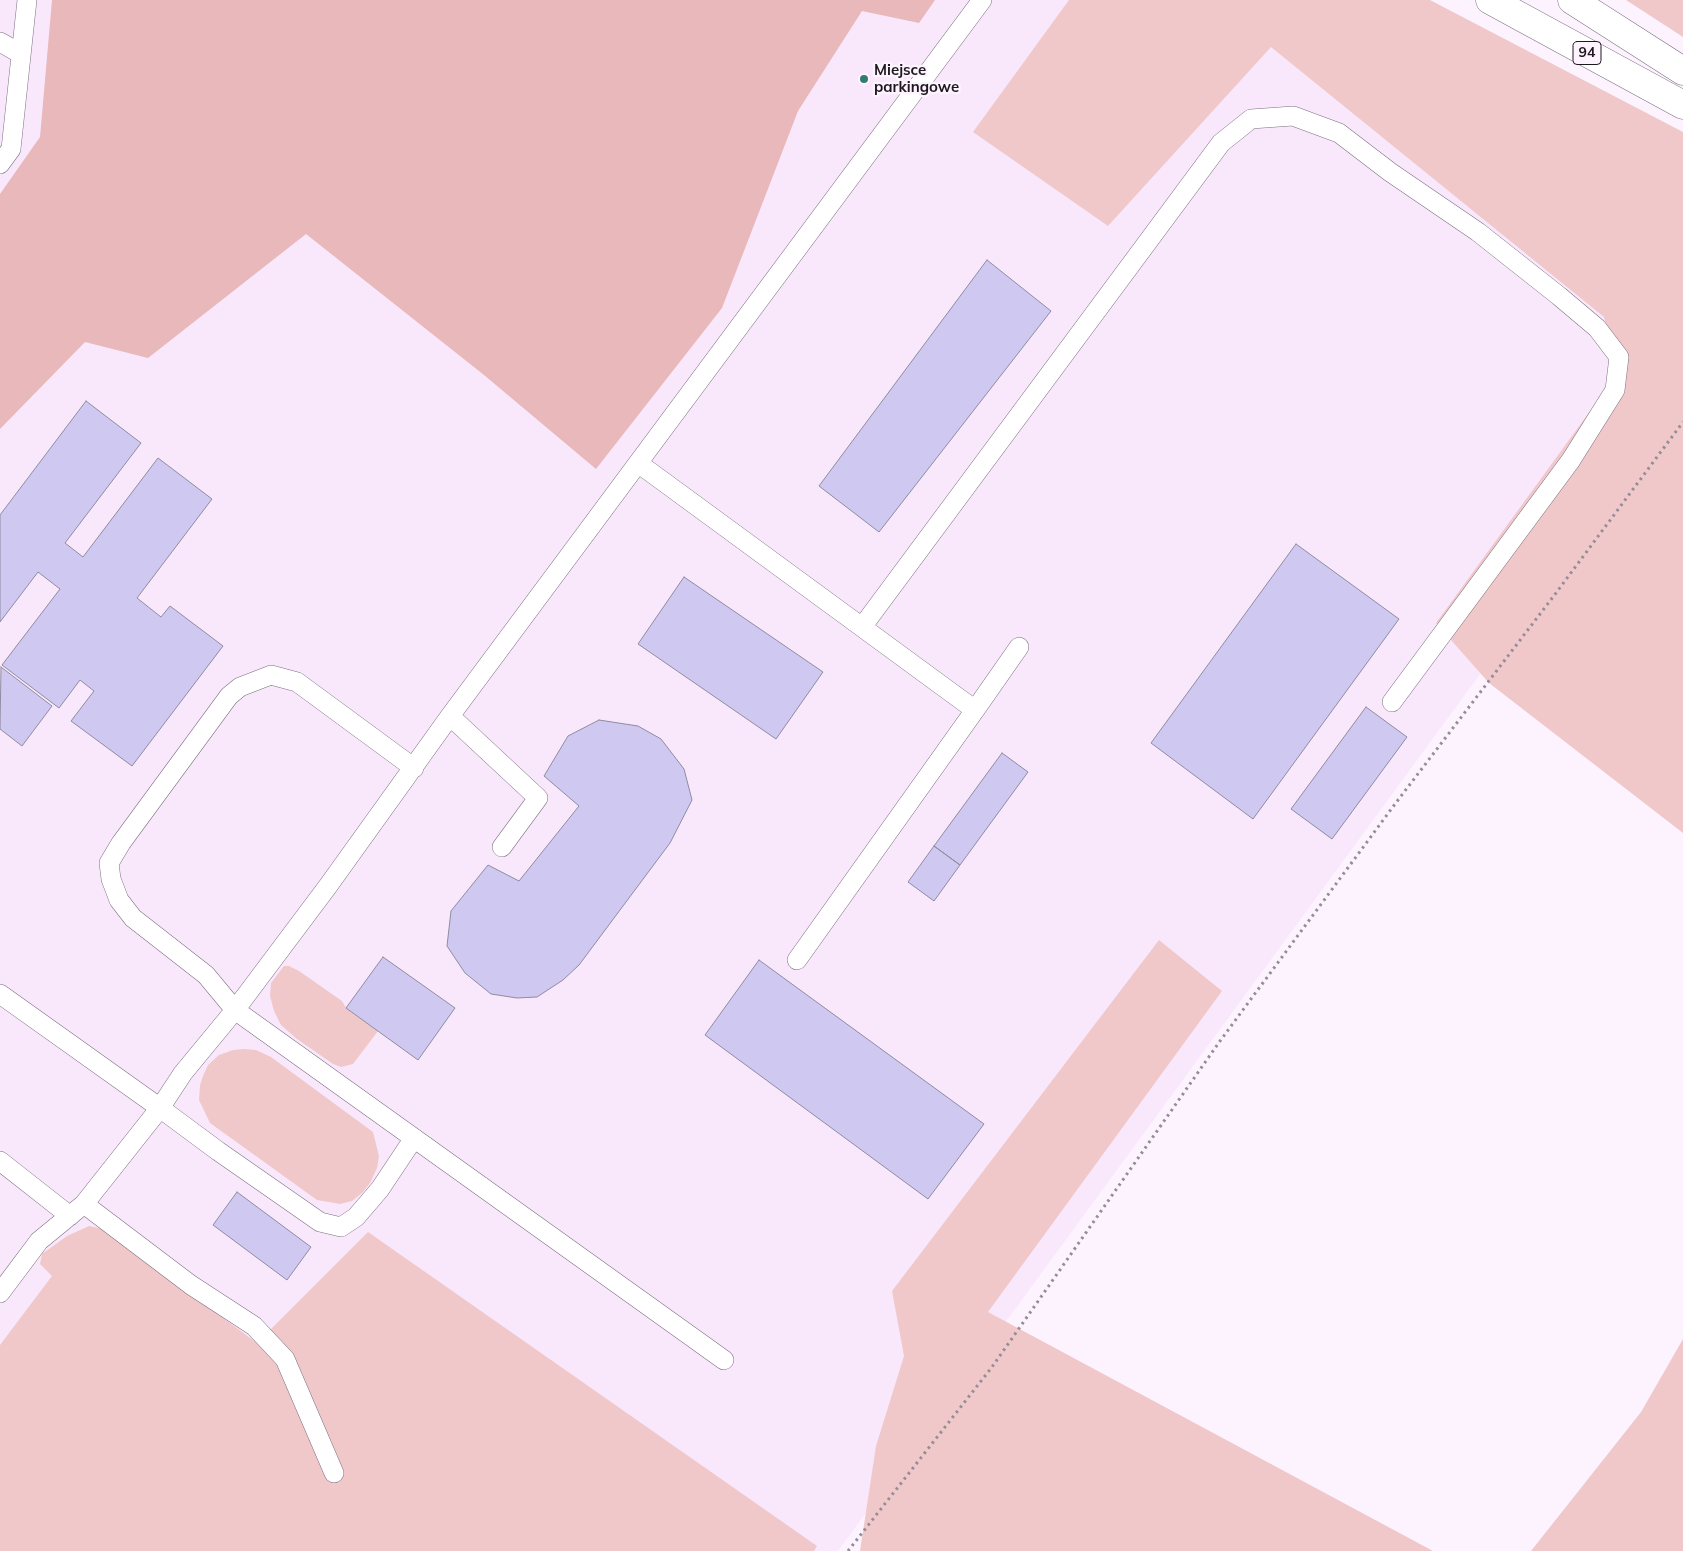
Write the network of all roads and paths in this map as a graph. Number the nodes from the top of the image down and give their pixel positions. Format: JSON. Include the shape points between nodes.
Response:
{"nodes":[{"id":1,"x":27,"y":0,"type":"edge"},
{"id":2,"x":982,"y":0,"type":"edge"},
{"id":3,"x":1490,"y":0,"type":"edge"},
{"id":4,"x":1572,"y":0,"type":"edge"},
{"id":5,"x":0,"y":42,"type":"edge"},
{"id":6,"x":21,"y":54,"type":"junction"},
{"id":7,"x":1683,"y":70,"type":"edge"},
{"id":8,"x":1683,"y":105,"type":"edge"},
{"id":9,"x":0,"y":164,"type":"edge"},
{"id":10,"x":1683,"y":422,"type":"edge"},
{"id":11,"x":638,"y":463,"type":"junction"},
{"id":12,"x":862,"y":627,"type":"junction"},
{"id":13,"x":1018,"y":647,"type":"dead end"},
{"id":14,"x":1392,"y":702,"type":"dead end"},
{"id":15,"x":975,"y":710,"type":"junction"},
{"id":16,"x":450,"y":716,"type":"junction"},
{"id":17,"x":414,"y":768,"type":"junction"},
{"id":18,"x":502,"y":846,"type":"dead end"},
{"id":19,"x":797,"y":960,"type":"dead end"},
{"id":20,"x":0,"y":994,"type":"edge"},
{"id":21,"x":235,"y":1010,"type":"junction"},
{"id":22,"x":160,"y":1108,"type":"junction"},
{"id":23,"x":414,"y":1138,"type":"junction"},
{"id":24,"x":0,"y":1161,"type":"edge"},
{"id":25,"x":77,"y":1210,"type":"junction"},
{"id":26,"x":0,"y":1293,"type":"edge"},
{"id":27,"x":724,"y":1360,"type":"dead end"},
{"id":28,"x":334,"y":1473,"type":"dead end"},
{"id":29,"x":848,"y":1551,"type":"edge"}],
"edges":[{"from":1,"to":6,"type":"lane"},
{"from":2,"to":11,"type":"lane"},
{"from":3,"to":8,"type":"main road","number":"94"},
{"from":4,"to":7,"type":"main road","number":"94"},
{"from":5,"to":6,"type":"lane"},
{"from":6,"to":9,"type":"lane","via":[[11,149]]},
{"from":10,"to":29,"type":"path","via":[[1220,1041],[992,1367]]},
{"from":11,"to":12,"type":"lane"},
{"from":11,"to":16,"type":"lane"},
{"from":12,"to":14,"type":"lane","via":[[1221,143],[1251,119],[1294,116],[1339,133],[1478,232],[1597,328],[1619,357],[1615,390],[1571,460]]},
{"from":12,"to":15,"type":"lane"},
{"from":13,"to":15,"type":"lane"},
{"from":15,"to":19,"type":"lane"},
{"from":16,"to":17,"type":"lane"},
{"from":16,"to":18,"type":"lane","via":[[538,798]]},
{"from":17,"to":21,"type":"lane"},
{"from":17,"to":21,"type":"lane","via":[[297,682],[271,675],[240,687],[229,696],[109,863],[119,900],[133,918],[206,975]]},
{"from":20,"to":22,"type":"lane"},
{"from":21,"to":22,"type":"lane","via":[[183,1073]]},
{"from":21,"to":23,"type":"lane"},
{"from":22,"to":23,"type":"lane","via":[[320,1222],[341,1227],[356,1217],[380,1189]]},
{"from":22,"to":25,"type":"lane"},
{"from":23,"to":27,"type":"lane"},
{"from":24,"to":25,"type":"lane"},
{"from":25,"to":26,"type":"lane","via":[[39,1241]]},
{"from":25,"to":28,"type":"lane","via":[[254,1326],[285,1359]]}]}
